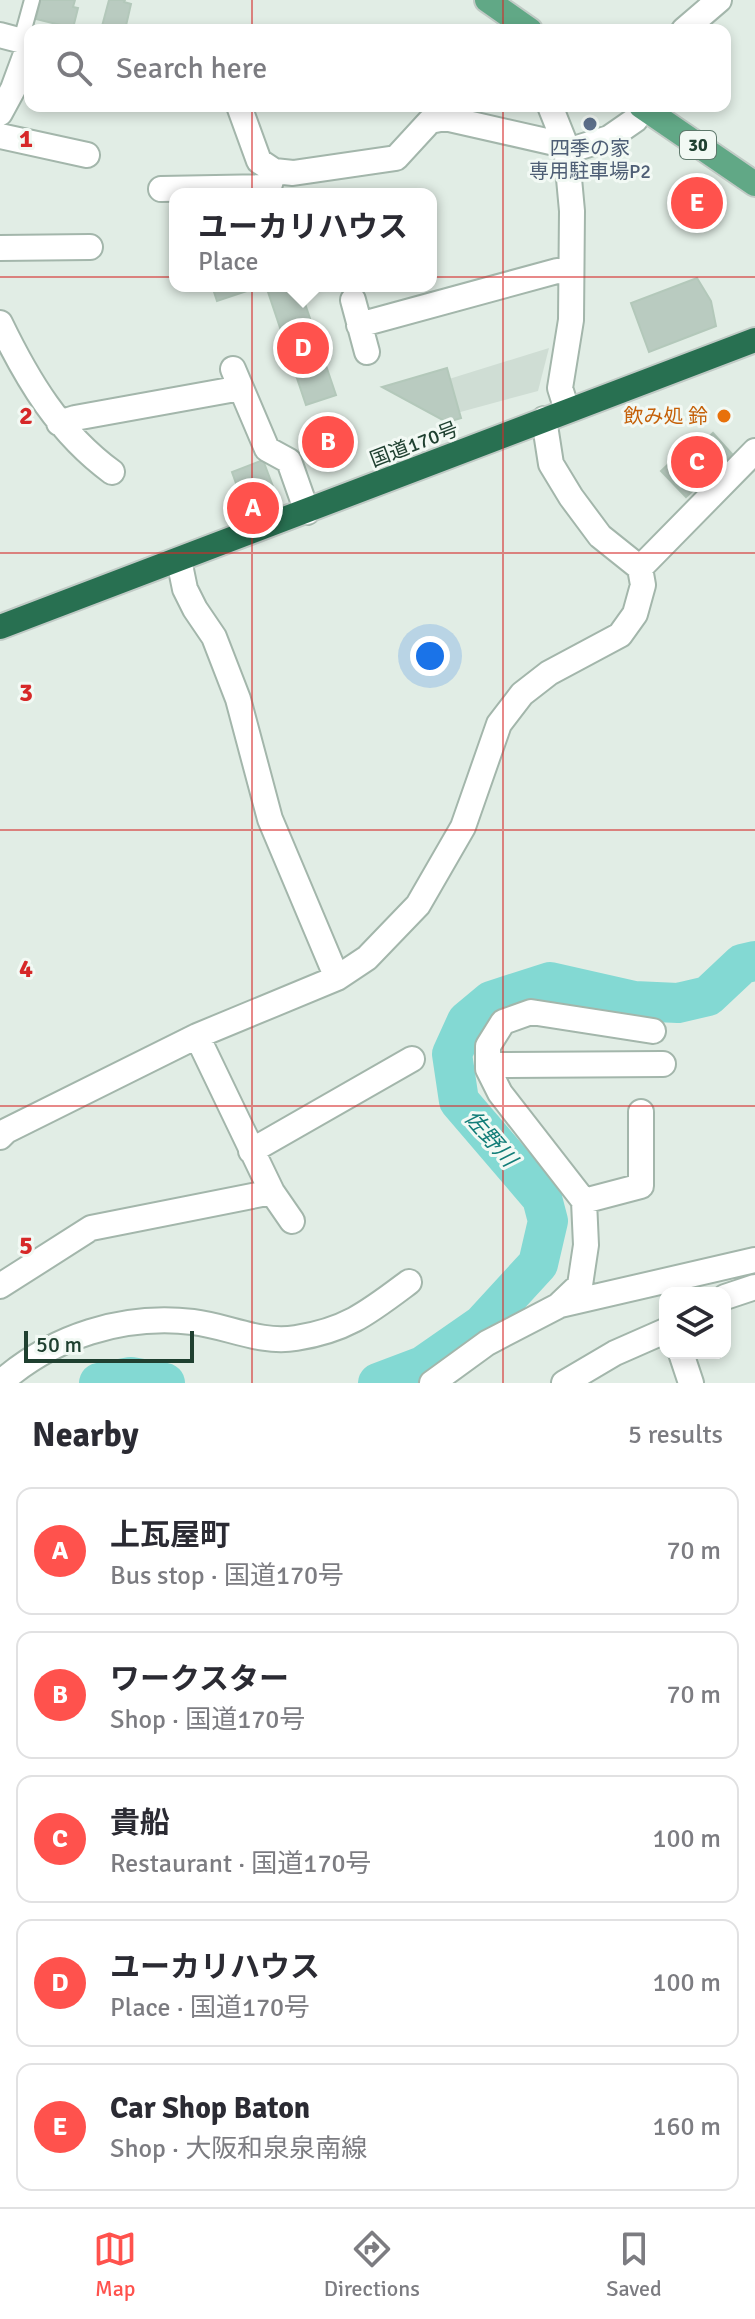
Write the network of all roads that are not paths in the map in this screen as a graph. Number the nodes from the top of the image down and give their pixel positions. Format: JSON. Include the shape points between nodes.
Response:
{"nodes":[{"id":1,"x":32,"y":0,"type":"edge"},
{"id":2,"x":487,"y":0,"type":"edge"},
{"id":3,"x":719,"y":0,"type":"edge"},
{"id":4,"x":25,"y":24,"type":"edge"},
{"id":5,"x":521,"y":24,"type":"edge"},
{"id":6,"x":691,"y":24,"type":"edge"},
{"id":7,"x":20,"y":40,"type":"edge"},
{"id":8,"x":241,"y":112,"type":"edge"},
{"id":9,"x":552,"y":112,"type":"edge"},
{"id":10,"x":639,"y":112,"type":"edge"},
{"id":11,"x":649,"y":112,"type":"edge"},
{"id":12,"x":0,"y":113,"type":"edge"},
{"id":13,"x":0,"y":136,"type":"edge"},
{"id":14,"x":566,"y":146,"type":"junction"},
{"id":15,"x":87,"y":155,"type":"dead end"},
{"id":16,"x":274,"y":171,"type":"junction"},
{"id":17,"x":755,"y":184,"type":"edge"},
{"id":18,"x":246,"y":188,"type":"edge"},
{"id":19,"x":90,"y":247,"type":"dead end"},
{"id":20,"x":0,"y":248,"type":"edge"},
{"id":21,"x":571,"y":272,"type":"junction"},
{"id":22,"x":353,"y":300,"type":"dead end"},
{"id":23,"x":0,"y":323,"type":"edge"},
{"id":24,"x":359,"y":325,"type":"junction"},
{"id":25,"x":755,"y":340,"type":"edge"},
{"id":26,"x":367,"y":352,"type":"dead end"},
{"id":27,"x":556,"y":414,"type":"junction"},
{"id":28,"x":59,"y":423,"type":"junction"},
{"id":29,"x":755,"y":451,"type":"edge"},
{"id":30,"x":112,"y":472,"type":"dead end"},
{"id":31,"x":307,"y":512,"type":"junction"},
{"id":32,"x":179,"y":560,"type":"junction"},
{"id":33,"x":640,"y":568,"type":"junction"},
{"id":34,"x":0,"y":627,"type":"edge"},
{"id":35,"x":337,"y":978,"type":"junction"},
{"id":36,"x":601,"y":1023,"type":"junction"},
{"id":37,"x":653,"y":1031,"type":"dead end"},
{"id":38,"x":197,"y":1036,"type":"junction"},
{"id":39,"x":412,"y":1059,"type":"dead end"},
{"id":40,"x":602,"y":1064,"type":"junction"},
{"id":41,"x":663,"y":1064,"type":"dead end"},
{"id":42,"x":489,"y":1065,"type":"junction"},
{"id":43,"x":641,"y":1112,"type":"dead end"},
{"id":44,"x":0,"y":1137,"type":"edge"},
{"id":45,"x":251,"y":1151,"type":"junction"},
{"id":46,"x":272,"y":1192,"type":"junction"},
{"id":47,"x":584,"y":1201,"type":"junction"},
{"id":48,"x":292,"y":1221,"type":"dead end"},
{"id":49,"x":755,"y":1260,"type":"edge"},
{"id":50,"x":409,"y":1282,"type":"dead end"},
{"id":51,"x":0,"y":1286,"type":"edge"},
{"id":52,"x":755,"y":1287,"type":"edge"},
{"id":53,"x":731,"y":1295,"type":"edge"},
{"id":54,"x":558,"y":1306,"type":"junction"},
{"id":55,"x":659,"y":1334,"type":"edge"},
{"id":56,"x":683,"y":1359,"type":"edge"},
{"id":57,"x":0,"y":1383,"type":"edge"},
{"id":58,"x":432,"y":1383,"type":"edge"},
{"id":59,"x":564,"y":1383,"type":"edge"},
{"id":60,"x":691,"y":1383,"type":"edge"}],
"edges":[{"from":1,"to":4,"type":"lane"},
{"from":2,"to":5,"type":"main road"},
{"from":3,"to":6,"type":"street"},
{"from":7,"to":12,"type":"street","via":[[13,89]]},
{"from":8,"to":16,"type":"street","via":[[259,161]]},
{"from":9,"to":14,"type":"street"},
{"from":10,"to":14,"type":"street","via":[[609,138]]},
{"from":11,"to":17,"type":"main road","number":"30"},
{"from":13,"to":15,"type":"street"},
{"from":14,"to":16,"type":"street","via":[[445,118],[430,121],[396,158],[293,173]]},
{"from":14,"to":21,"type":"street"},
{"from":16,"to":18,"type":"street","via":[[269,187]]},
{"from":19,"to":20,"type":"street"},
{"from":21,"to":24,"type":"street","via":[[447,289]]},
{"from":21,"to":27,"type":"street","via":[[571,320]]},
{"from":22,"to":24,"type":"street"},
{"from":23,"to":28,"type":"street"},
{"from":24,"to":26,"type":"street"},
{"from":25,"to":27,"type":"highway","name":"国道170号"},
{"from":27,"to":31,"type":"highway","name":"国道170号"},
{"from":27,"to":33,"type":"street","via":[[551,464],[600,536]]},
{"from":28,"to":30,"type":"street"},
{"from":28,"to":31,"type":"street","via":[[75,418],[135,419],[237,378],[267,449],[289,461]]},
{"from":29,"to":33,"type":"street"},
{"from":31,"to":32,"type":"highway","name":"国道170号"},
{"from":32,"to":34,"type":"highway","name":"国道170号"},
{"from":32,"to":35,"type":"street","via":[[185,589],[214,637],[238,699],[270,819]]},
{"from":33,"to":35,"type":"street","via":[[643,585],[635,614],[620,635],[549,673],[522,694],[499,724],[463,827],[418,905],[367,958]]},
{"from":35,"to":38,"type":"street"},
{"from":36,"to":37,"type":"street"},
{"from":36,"to":40,"type":"street"},
{"from":36,"to":42,"type":"street","via":[[531,1012],[503,1022],[488,1046]]},
{"from":38,"to":44,"type":"street"},
{"from":38,"to":45,"type":"street"},
{"from":39,"to":45,"type":"street"},
{"from":40,"to":41,"type":"street"},
{"from":40,"to":42,"type":"street"},
{"from":42,"to":47,"type":"street","via":[[500,1093]]},
{"from":43,"to":47,"type":"street","via":[[641,1186]]},
{"from":45,"to":46,"type":"street"},
{"from":46,"to":48,"type":"street"},
{"from":46,"to":51,"type":"street","via":[[91,1228]]},
{"from":47,"to":54,"type":"street","via":[[586,1245],[580,1285]]},
{"from":49,"to":54,"type":"street"},
{"from":50,"to":57,"type":"street","via":[[353,1322],[293,1339],[267,1339],[194,1322],[96,1329],[64,1341]]},
{"from":52,"to":53,"type":"street"},
{"from":54,"to":58,"type":"street","via":[[487,1343]]},
{"from":55,"to":59,"type":"street"},
{"from":56,"to":60,"type":"street"}]}
